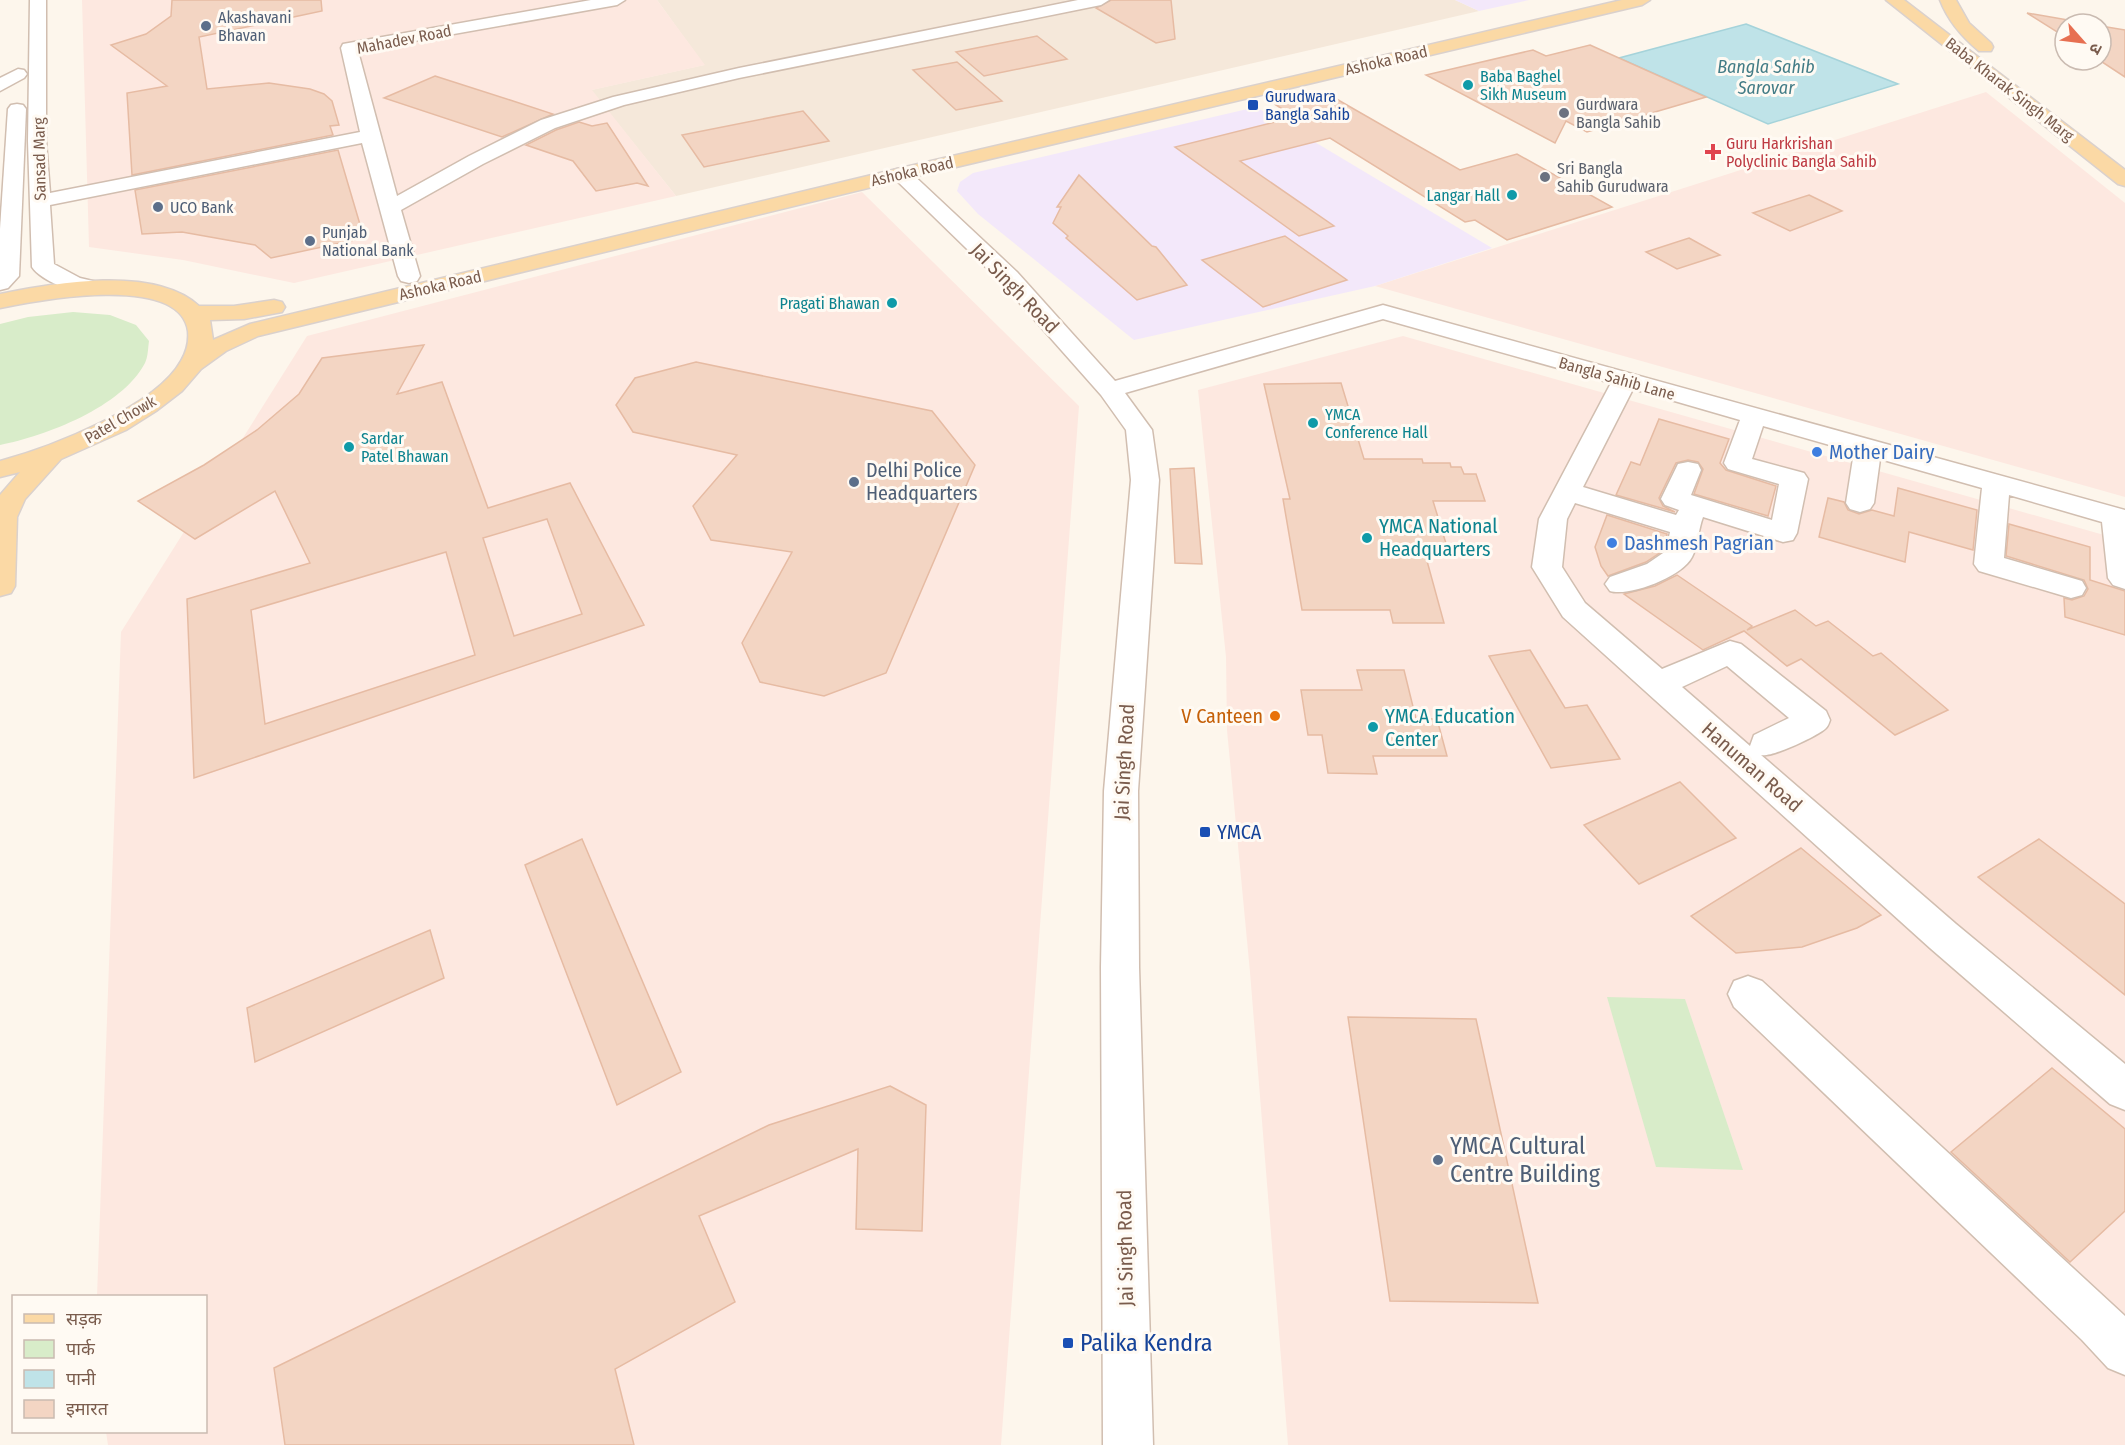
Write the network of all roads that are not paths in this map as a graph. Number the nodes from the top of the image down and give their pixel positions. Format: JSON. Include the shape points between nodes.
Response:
{"nodes":[{"id":1,"x":38,"y":0,"type":"edge"},
{"id":2,"x":617,"y":0,"type":"edge"},
{"id":3,"x":1101,"y":0,"type":"edge"},
{"id":4,"x":1594,"y":0,"type":"edge"},
{"id":5,"x":1642,"y":0,"type":"edge"},
{"id":6,"x":1896,"y":0,"type":"edge"},
{"id":7,"x":1936,"y":0,"type":"edge"},
{"id":8,"x":1947,"y":0,"type":"edge"},
{"id":9,"x":1922,"y":1,"type":"edge"},
{"id":10,"x":19,"y":53,"type":"dead end"},
{"id":11,"x":1995,"y":55,"type":"dead end"},
{"id":12,"x":18,"y":74,"type":"junction"},
{"id":13,"x":0,"y":86,"type":"edge"},
{"id":14,"x":14,"y":101,"type":"edge"},
{"id":15,"x":370,"y":136,"type":"junction"},
{"id":16,"x":2121,"y":172,"type":"edge"},
{"id":17,"x":901,"y":174,"type":"junction"},
{"id":18,"x":39,"y":201,"type":"junction"},
{"id":19,"x":390,"y":208,"type":"junction"},
{"id":20,"x":409,"y":276,"type":"junction"},
{"id":21,"x":0,"y":284,"type":"edge"},
{"id":22,"x":89,"y":287,"type":"junction"},
{"id":23,"x":0,"y":302,"type":"edge"},
{"id":24,"x":193,"y":312,"type":"junction"},
{"id":25,"x":191,"y":365,"type":"junction"},
{"id":26,"x":1625,"y":380,"type":"junction"},
{"id":27,"x":1110,"y":390,"type":"junction"},
{"id":28,"x":1754,"y":416,"type":"junction"},
{"id":29,"x":1868,"y":448,"type":"junction"},
{"id":30,"x":51,"y":454,"type":"junction"},
{"id":31,"x":0,"y":469,"type":"edge"},
{"id":32,"x":1688,"y":470,"type":"dead end"},
{"id":33,"x":1996,"y":483,"type":"junction"},
{"id":34,"x":1567,"y":492,"type":"junction"},
{"id":35,"x":1860,"y":503,"type":"dead end"},
{"id":36,"x":1690,"y":516,"type":"junction"},
{"id":37,"x":2121,"y":518,"type":"edge"},
{"id":38,"x":2125,"y":579,"type":"edge"},
{"id":39,"x":1620,"y":584,"type":"dead end"},
{"id":40,"x":0,"y":586,"type":"edge"},
{"id":41,"x":2071,"y":588,"type":"dead end"},
{"id":42,"x":1658,"y":684,"type":"junction"},
{"id":43,"x":1766,"y":744,"type":"dead end"},
{"id":44,"x":1748,"y":994,"type":"dead end"},
{"id":45,"x":2125,"y":1090,"type":"edge"},
{"id":46,"x":2125,"y":1351,"type":"edge"},
{"id":47,"x":1128,"y":1445,"type":"edge"}],
"edges":[{"from":1,"to":14,"type":"street","name":"Sansad Marg"},
{"from":2,"to":15,"type":"street","name":"Mahadev Road","via":[[350,48]]},
{"from":3,"to":19,"type":"street","via":[[619,101],[548,124]]},
{"from":4,"to":20,"type":"main road","name":"Ashoka Road"},
{"from":5,"to":17,"type":"main road","name":"Ashoka Road","via":[[1348,69],[1327,83],[1211,112],[1151,116]]},
{"from":6,"to":9,"type":"main road"},
{"from":6,"to":16,"type":"main road","name":"Baba Kharak Singh Marg"},
{"from":7,"to":8,"type":"main road"},
{"from":8,"to":11,"type":"main road","name":"Baba Kharak Singh Marg","via":[[1953,14]]},
{"from":10,"to":12,"type":"street","name":"Sansad Marg"},
{"from":12,"to":13,"type":"street"},
{"from":12,"to":14,"type":"street","name":"Sansad Marg"},
{"from":14,"to":18,"type":"street","name":"Sansad Marg"},
{"from":14,"to":21,"type":"street","name":"Sansad Marg","via":[[8,276]]},
{"from":15,"to":18,"type":"street"},
{"from":15,"to":19,"type":"street","name":"Mahadev Road"},
{"from":17,"to":25,"type":"main road","name":"Ashoka Road","via":[[250,331]]},
{"from":17,"to":27,"type":"street","name":"Jai Singh Road","via":[[1009,277]]},
{"from":18,"to":22,"type":"street","name":"Sansad Marg","via":[[43,267],[72,283]]},
{"from":19,"to":20,"type":"street","name":"Mahadev Road"},
{"from":20,"to":24,"type":"main road","name":"Ashoka Road","via":[[246,314]]},
{"from":22,"to":23,"type":"main road"},
{"from":22,"to":24,"type":"main road","via":[[117,287],[163,295]]},
{"from":24,"to":25,"type":"main road","name":"Patel Chowk","via":[[200,324],[201,343]]},
{"from":25,"to":30,"type":"main road","name":"Patel Chowk","via":[[139,412]]},
{"from":26,"to":27,"type":"street","name":"Bangla Sahib Lane","via":[[1383,312]]},
{"from":26,"to":28,"type":"street","name":"Bangla Sahib Lane"},
{"from":26,"to":34,"type":"street","name":"Hanuman Road"},
{"from":27,"to":47,"type":"street","name":"Jai Singh Road","via":[[1139,430],[1145,480],[1121,791]]},
{"from":28,"to":29,"type":"street","name":"Bangla Sahib Lane"},
{"from":28,"to":36,"type":"street","via":[[1737,463],[1794,479],[1782,533]]},
{"from":29,"to":33,"type":"street","name":"Bangla Sahib Lane"},
{"from":29,"to":35,"type":"street"},
{"from":30,"to":31,"type":"main road","name":"Patel Chowk"},
{"from":30,"to":40,"type":"main road","via":[[13,496],[3,517]]},
{"from":32,"to":36,"type":"street","via":[[1675,500]]},
{"from":33,"to":37,"type":"street","name":"Bangla Sahib Lane"},
{"from":33,"to":41,"type":"street","via":[[1989,564]]},
{"from":34,"to":36,"type":"street"},
{"from":34,"to":42,"type":"street","name":"Hanuman Road","via":[[1553,519],[1547,567],[1574,610]]},
{"from":36,"to":39,"type":"street","via":[[1679,555],[1657,571]]},
{"from":37,"to":38,"type":"street"},
{"from":42,"to":43,"type":"street","via":[[1730,652],[1814,720]]},
{"from":42,"to":45,"type":"street","name":"Hanuman Road","via":[[1943,936]]},
{"from":44,"to":46,"type":"street"}]}
